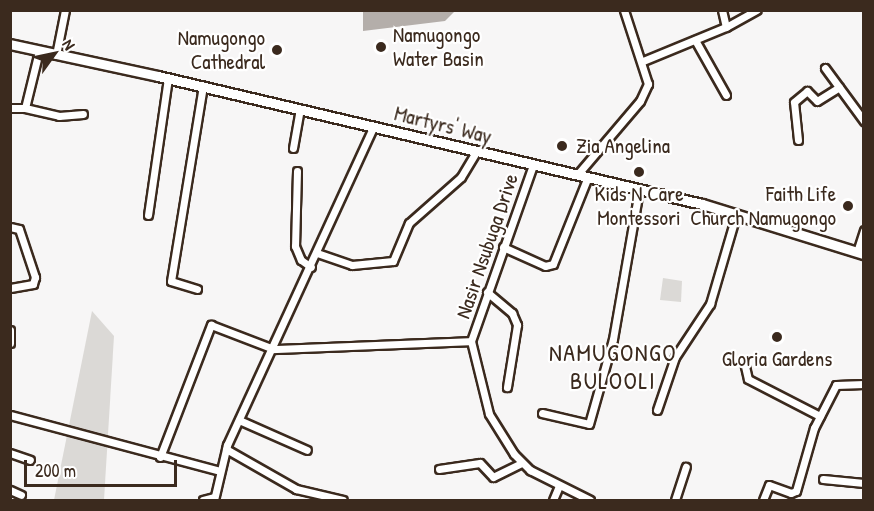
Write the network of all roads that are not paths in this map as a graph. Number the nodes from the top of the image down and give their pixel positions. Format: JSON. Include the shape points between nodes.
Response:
{"nodes":[{"id":1,"x":65,"y":10,"type":"edge"},
{"id":2,"x":624,"y":10,"type":"edge"},
{"id":3,"x":722,"y":10,"type":"edge"},
{"id":4,"x":757,"y":10,"type":"edge"},
{"id":5,"x":726,"y":27,"type":"junction"},
{"id":6,"x":695,"y":40,"type":"junction"},
{"id":7,"x":10,"y":45,"type":"edge"},
{"id":8,"x":39,"y":51,"type":"junction"},
{"id":9,"x":56,"y":55,"type":"junction"},
{"id":10,"x":643,"y":60,"type":"junction"},
{"id":11,"x":825,"y":68,"type":"dead end"},
{"id":12,"x":168,"y":78,"type":"junction"},
{"id":13,"x":203,"y":86,"type":"junction"},
{"id":14,"x":839,"y":87,"type":"junction"},
{"id":15,"x":726,"y":95,"type":"dead end"},
{"id":16,"x":10,"y":108,"type":"edge"},
{"id":17,"x":25,"y":108,"type":"junction"},
{"id":18,"x":300,"y":109,"type":"junction"},
{"id":19,"x":83,"y":114,"type":"dead end"},
{"id":20,"x":864,"y":121,"type":"edge"},
{"id":21,"x":374,"y":127,"type":"junction"},
{"id":22,"x":798,"y":140,"type":"dead end"},
{"id":23,"x":293,"y":148,"type":"dead end"},
{"id":24,"x":476,"y":152,"type":"junction"},
{"id":25,"x":533,"y":165,"type":"junction"},
{"id":26,"x":297,"y":171,"type":"dead end"},
{"id":27,"x":577,"y":175,"type":"junction"},
{"id":28,"x":587,"y":179,"type":"junction"},
{"id":29,"x":639,"y":190,"type":"junction"},
{"id":30,"x":148,"y":215,"type":"dead end"},
{"id":31,"x":736,"y":215,"type":"junction"},
{"id":32,"x":10,"y":227,"type":"edge"},
{"id":33,"x":864,"y":230,"type":"edge"},
{"id":34,"x":503,"y":247,"type":"junction"},
{"id":35,"x":317,"y":253,"type":"junction"},
{"id":36,"x":860,"y":253,"type":"edge"},
{"id":37,"x":311,"y":267,"type":"junction"},
{"id":38,"x":10,"y":288,"type":"edge"},
{"id":39,"x":197,"y":289,"type":"dead end"},
{"id":40,"x":487,"y":292,"type":"junction"},
{"id":41,"x":10,"y":330,"type":"edge"},
{"id":42,"x":471,"y":341,"type":"junction"},
{"id":43,"x":10,"y":343,"type":"edge"},
{"id":44,"x":274,"y":349,"type":"junction"},
{"id":45,"x":744,"y":362,"type":"dead end"},
{"id":46,"x":864,"y":384,"type":"edge"},
{"id":47,"x":507,"y":387,"type":"dead end"},
{"id":48,"x":657,"y":410,"type":"dead end"},
{"id":49,"x":542,"y":413,"type":"dead end"},
{"id":50,"x":10,"y":415,"type":"edge"},
{"id":51,"x":820,"y":416,"type":"junction"},
{"id":52,"x":239,"y":420,"type":"junction"},
{"id":53,"x":226,"y":449,"type":"junction"},
{"id":54,"x":307,"y":450,"type":"dead end"},
{"id":55,"x":10,"y":453,"type":"edge"},
{"id":56,"x":160,"y":457,"type":"junction"},
{"id":57,"x":30,"y":460,"type":"dead end"},
{"id":58,"x":522,"y":463,"type":"junction"},
{"id":59,"x":686,"y":467,"type":"dead end"},
{"id":60,"x":439,"y":469,"type":"dead end"},
{"id":61,"x":220,"y":471,"type":"junction"},
{"id":62,"x":823,"y":479,"type":"dead end"},
{"id":63,"x":864,"y":483,"type":"edge"},
{"id":64,"x":559,"y":486,"type":"junction"},
{"id":65,"x":10,"y":490,"type":"edge"},
{"id":66,"x":21,"y":495,"type":"dead end"},
{"id":67,"x":214,"y":499,"type":"edge"},
{"id":68,"x":204,"y":501,"type":"edge"},
{"id":69,"x":343,"y":501,"type":"edge"},
{"id":70,"x":553,"y":501,"type":"edge"},
{"id":71,"x":590,"y":501,"type":"edge"},
{"id":72,"x":675,"y":501,"type":"edge"},
{"id":73,"x":763,"y":501,"type":"edge"}],
"edges":[{"from":1,"to":9,"type":"street"},
{"from":2,"to":10,"type":"street"},
{"from":3,"to":5,"type":"street"},
{"from":4,"to":5,"type":"street"},
{"from":5,"to":6,"type":"street"},
{"from":6,"to":10,"type":"street"},
{"from":6,"to":15,"type":"street"},
{"from":7,"to":8,"type":"main road","name":"Martyrs' Way"},
{"from":8,"to":9,"type":"main road","name":"Martyrs' Way"},
{"from":8,"to":17,"type":"street"},
{"from":9,"to":12,"type":"main road","name":"Martyrs' Way"},
{"from":10,"to":27,"type":"street","via":[[648,79],[644,95]]},
{"from":11,"to":14,"type":"street"},
{"from":12,"to":13,"type":"main road","name":"Martyrs' Way"},
{"from":12,"to":30,"type":"street"},
{"from":13,"to":18,"type":"main road","name":"Martyrs' Way"},
{"from":13,"to":39,"type":"street","via":[[171,281]]},
{"from":14,"to":20,"type":"street"},
{"from":14,"to":22,"type":"street","via":[[817,101],[807,91],[792,103]]},
{"from":16,"to":17,"type":"street"},
{"from":17,"to":19,"type":"street","via":[[59,116]]},
{"from":18,"to":21,"type":"main road","name":"Martyrs' Way"},
{"from":18,"to":23,"type":"street"},
{"from":21,"to":24,"type":"main road","name":"Martyrs' Way"},
{"from":21,"to":35,"type":"street"},
{"from":24,"to":25,"type":"main road","name":"Martyrs' Way"},
{"from":24,"to":35,"type":"street","via":[[461,177],[409,223],[393,261],[352,265]]},
{"from":25,"to":27,"type":"main road","name":"Martyrs' Way"},
{"from":25,"to":34,"type":"street","name":"Nasir Nsubuga Drive"},
{"from":26,"to":37,"type":"street","via":[[295,246],[301,261]]},
{"from":27,"to":28,"type":"main road","name":"Martyrs' Way"},
{"from":28,"to":29,"type":"main road","name":"Martyrs' Way"},
{"from":28,"to":34,"type":"street","via":[[553,264],[545,266]]},
{"from":29,"to":31,"type":"main road","name":"Martyrs' Way"},
{"from":29,"to":49,"type":"street","via":[[613,339],[589,424]]},
{"from":31,"to":36,"type":"main road","name":"Martyrs' Way"},
{"from":31,"to":48,"type":"street","via":[[710,304],[679,350]]},
{"from":32,"to":38,"type":"street","via":[[19,229],[35,280]]},
{"from":33,"to":36,"type":"street"},
{"from":34,"to":40,"type":"street","name":"Nasir Nsubuga Drive"},
{"from":35,"to":37,"type":"street"},
{"from":37,"to":44,"type":"street"},
{"from":40,"to":42,"type":"street","name":"Nasir Nsubuga Drive"},
{"from":40,"to":47,"type":"street","via":[[512,313],[517,325]]},
{"from":41,"to":43,"type":"street"},
{"from":42,"to":44,"type":"street"},
{"from":42,"to":58,"type":"street","name":"Nasir Nsubuga Drive","via":[[489,414]]},
{"from":44,"to":52,"type":"street"},
{"from":44,"to":56,"type":"street","via":[[210,326]]},
{"from":45,"to":51,"type":"street","via":[[748,379]]},
{"from":46,"to":51,"type":"street","via":[[836,385]]},
{"from":50,"to":56,"type":"street"},
{"from":51,"to":73,"type":"street","via":[[796,491],[791,494],[769,484]]},
{"from":52,"to":53,"type":"street"},
{"from":52,"to":54,"type":"street"},
{"from":53,"to":61,"type":"street"},
{"from":53,"to":69,"type":"street","via":[[296,489]]},
{"from":55,"to":57,"type":"street"},
{"from":56,"to":61,"type":"street"},
{"from":58,"to":60,"type":"street","via":[[493,477],[480,463]]},
{"from":58,"to":64,"type":"street","name":"Nasir Nsubuga Drive"},
{"from":59,"to":72,"type":"street"},
{"from":61,"to":67,"type":"street"},
{"from":62,"to":63,"type":"street"},
{"from":64,"to":70,"type":"street"},
{"from":64,"to":71,"type":"street","name":"Nasir Nsubuga Drive"},
{"from":65,"to":66,"type":"street"},
{"from":67,"to":68,"type":"street"}]}
